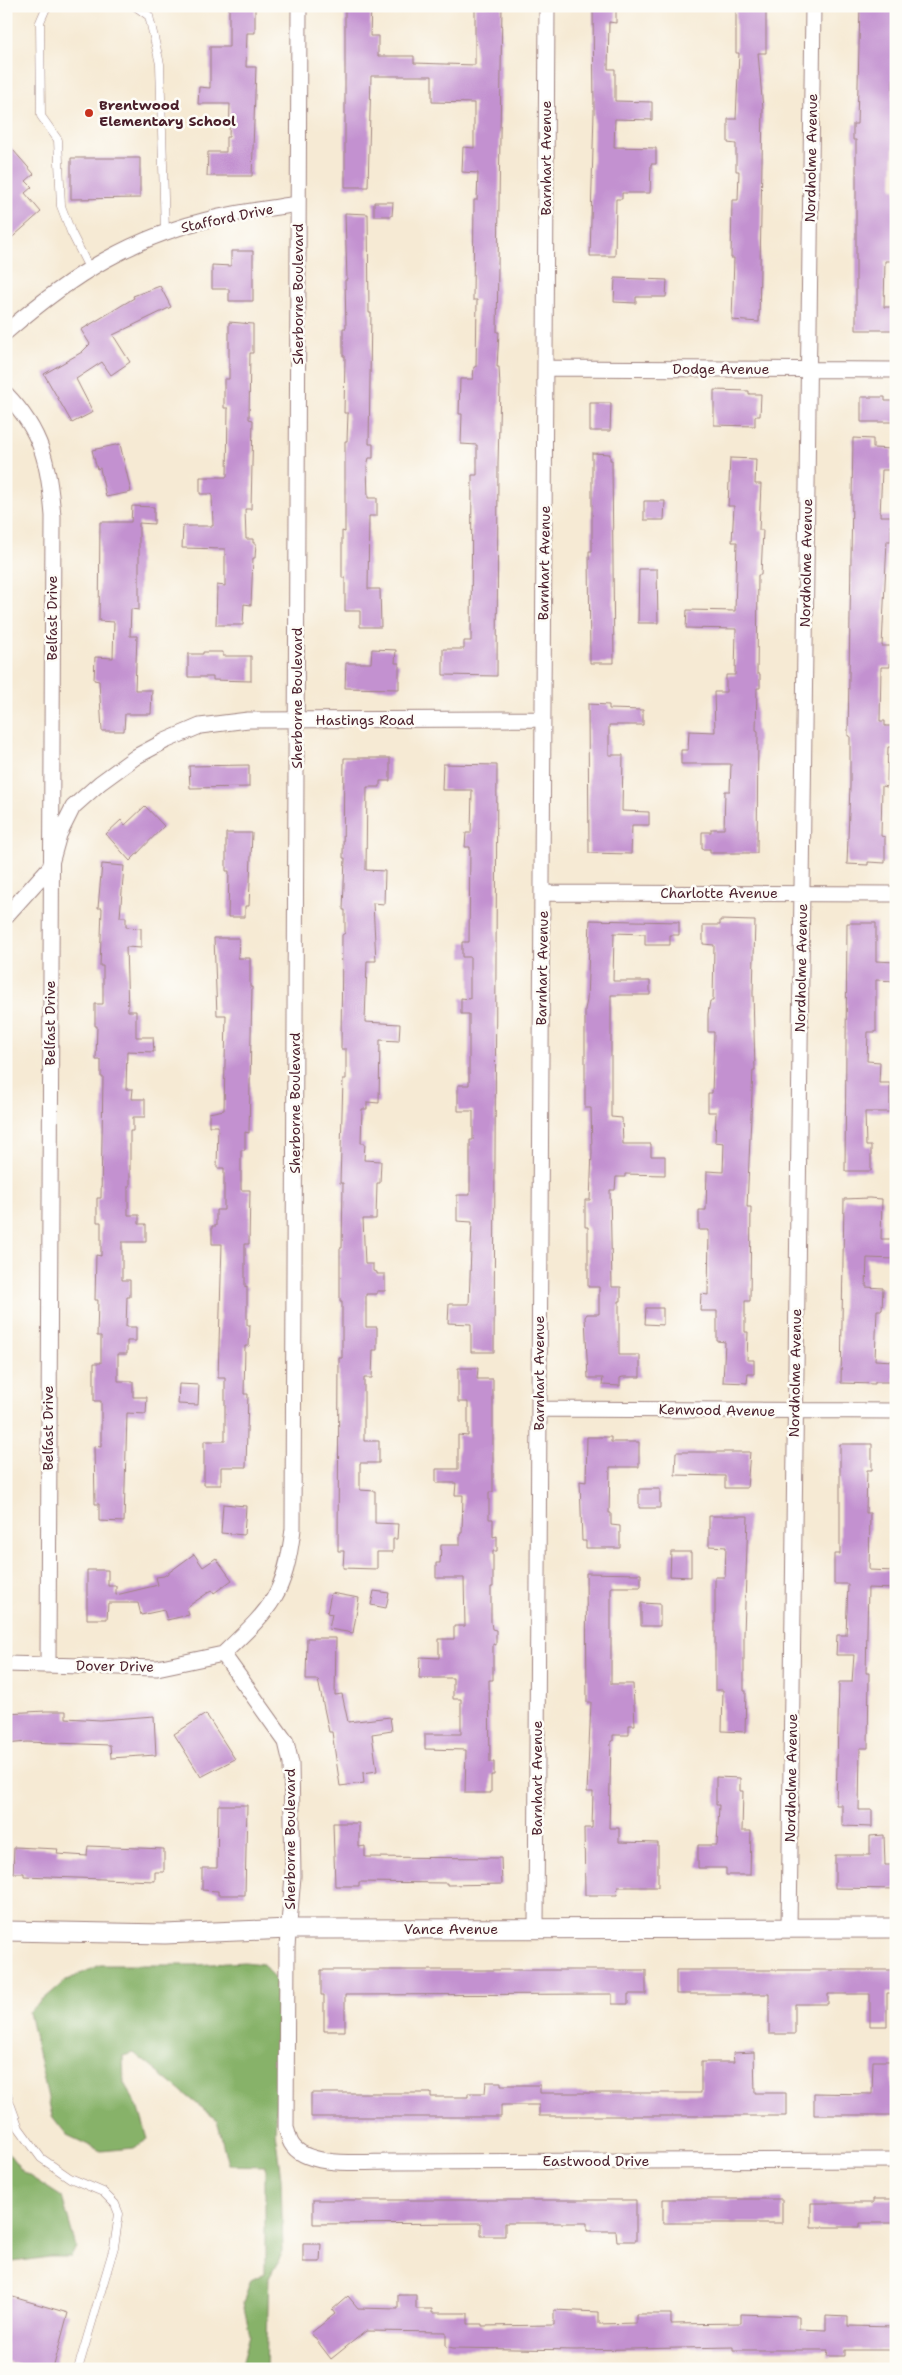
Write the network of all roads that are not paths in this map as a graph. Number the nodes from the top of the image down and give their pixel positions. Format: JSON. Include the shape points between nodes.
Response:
{"nodes":[{"id":1,"x":52,"y":6,"type":"edge"},
{"id":2,"x":135,"y":6,"type":"edge"},
{"id":3,"x":299,"y":6,"type":"edge"},
{"id":4,"x":547,"y":6,"type":"edge"},
{"id":5,"x":813,"y":6,"type":"edge"},
{"id":6,"x":298,"y":204,"type":"junction"},
{"id":7,"x":165,"y":232,"type":"junction"},
{"id":8,"x":90,"y":268,"type":"junction"},
{"id":9,"x":6,"y":332,"type":"edge"},
{"id":10,"x":546,"y":368,"type":"junction"},
{"id":11,"x":809,"y":369,"type":"junction"},
{"id":12,"x":896,"y":370,"type":"edge"},
{"id":13,"x":6,"y":394,"type":"edge"},
{"id":14,"x":542,"y":719,"type":"junction"},
{"id":15,"x":297,"y":720,"type":"junction"},
{"id":16,"x":50,"y":867,"type":"junction"},
{"id":17,"x":543,"y":893,"type":"junction"},
{"id":18,"x":802,"y":893,"type":"junction"},
{"id":19,"x":896,"y":894,"type":"edge"},
{"id":20,"x":6,"y":916,"type":"edge"},
{"id":21,"x":539,"y":1409,"type":"junction"},
{"id":22,"x":795,"y":1410,"type":"junction"},
{"id":23,"x":896,"y":1411,"type":"edge"},
{"id":24,"x":223,"y":1654,"type":"junction"},
{"id":25,"x":6,"y":1664,"type":"edge"},
{"id":26,"x":48,"y":1664,"type":"junction"},
{"id":27,"x":896,"y":1928,"type":"edge"},
{"id":28,"x":289,"y":1929,"type":"junction"},
{"id":29,"x":536,"y":1929,"type":"junction"},
{"id":30,"x":790,"y":1929,"type":"junction"},
{"id":31,"x":6,"y":1931,"type":"edge"},
{"id":32,"x":6,"y":2092,"type":"edge"},
{"id":33,"x":299,"y":2152,"type":"joint"},
{"id":34,"x":896,"y":2160,"type":"edge"},
{"id":35,"x":78,"y":2369,"type":"edge"}],
"edges":[{"from":1,"to":8,"type":"lane","via":[[46,8],[40,22],[41,116],[58,140],[61,206]]},
{"from":2,"to":7,"type":"lane","via":[[149,16],[160,64]]},
{"from":3,"to":6,"type":"street","name":"Sherborne Boulevard"},
{"from":4,"to":10,"type":"street","name":"Barnhart Avenue"},
{"from":5,"to":11,"type":"street","name":"Nordholme Avenue"},
{"from":6,"to":7,"type":"street","name":"Stafford Drive","via":[[219,217]]},
{"from":6,"to":15,"type":"street","name":"Sherborne Boulevard"},
{"from":7,"to":8,"type":"street","name":"Stafford Drive"},
{"from":8,"to":9,"type":"street","name":"Stafford Drive","via":[[62,286]]},
{"from":10,"to":11,"type":"street","name":"Dodge Avenue"},
{"from":10,"to":14,"type":"street","name":"Barnhart Avenue"},
{"from":11,"to":12,"type":"street","name":"Dodge Avenue"},
{"from":11,"to":18,"type":"street","name":"Nordholme Avenue"},
{"from":13,"to":16,"type":"street","name":"Belfast Drive","via":[[32,426],[44,454],[53,507]]},
{"from":14,"to":15,"type":"street","name":"Hastings Road"},
{"from":14,"to":17,"type":"street","name":"Barnhart Avenue"},
{"from":15,"to":16,"type":"street","name":"Hastings Road","via":[[248,720],[200,726],[136,756],[73,807],[59,835]]},
{"from":15,"to":24,"type":"street","name":"Sherborne Boulevard","via":[[293,1529],[284,1580],[271,1606]]},
{"from":16,"to":20,"type":"street","name":"Hastings Road"},
{"from":16,"to":26,"type":"street","name":"Belfast Drive"},
{"from":17,"to":18,"type":"street","name":"Charlotte Avenue"},
{"from":17,"to":21,"type":"street","name":"Barnhart Avenue"},
{"from":18,"to":19,"type":"street","name":"Charlotte Avenue"},
{"from":18,"to":22,"type":"street","name":"Nordholme Avenue"},
{"from":21,"to":22,"type":"street","name":"Kenwood Avenue"},
{"from":21,"to":29,"type":"street","name":"Barnhart Avenue"},
{"from":22,"to":23,"type":"street","name":"Kenwood Avenue"},
{"from":22,"to":30,"type":"street","name":"Nordholme Avenue"},
{"from":24,"to":26,"type":"street","name":"Dover Drive","via":[[157,1668]]},
{"from":24,"to":28,"type":"street","name":"Sherborne Boulevard","via":[[286,1742],[292,1791],[293,1876]]},
{"from":25,"to":26,"type":"street","name":"Dover Drive"},
{"from":27,"to":30,"type":"street","name":"Vance Avenue"},
{"from":28,"to":29,"type":"street","name":"Vance Avenue"},
{"from":28,"to":31,"type":"street","name":"Vance Avenue","via":[[165,1934]]},
{"from":28,"to":33,"type":"street","name":"Sherborne Boulevard","via":[[286,2128],[291,2144]]},
{"from":29,"to":30,"type":"street","name":"Vance Avenue"},
{"from":32,"to":35,"type":"lane","via":[[19,2128],[41,2158],[70,2178],[103,2192],[115,2204],[118,2214],[114,2247]]},
{"from":33,"to":34,"type":"street","name":"Eastwood Drive","via":[[324,2160],[378,2162]]}]}
